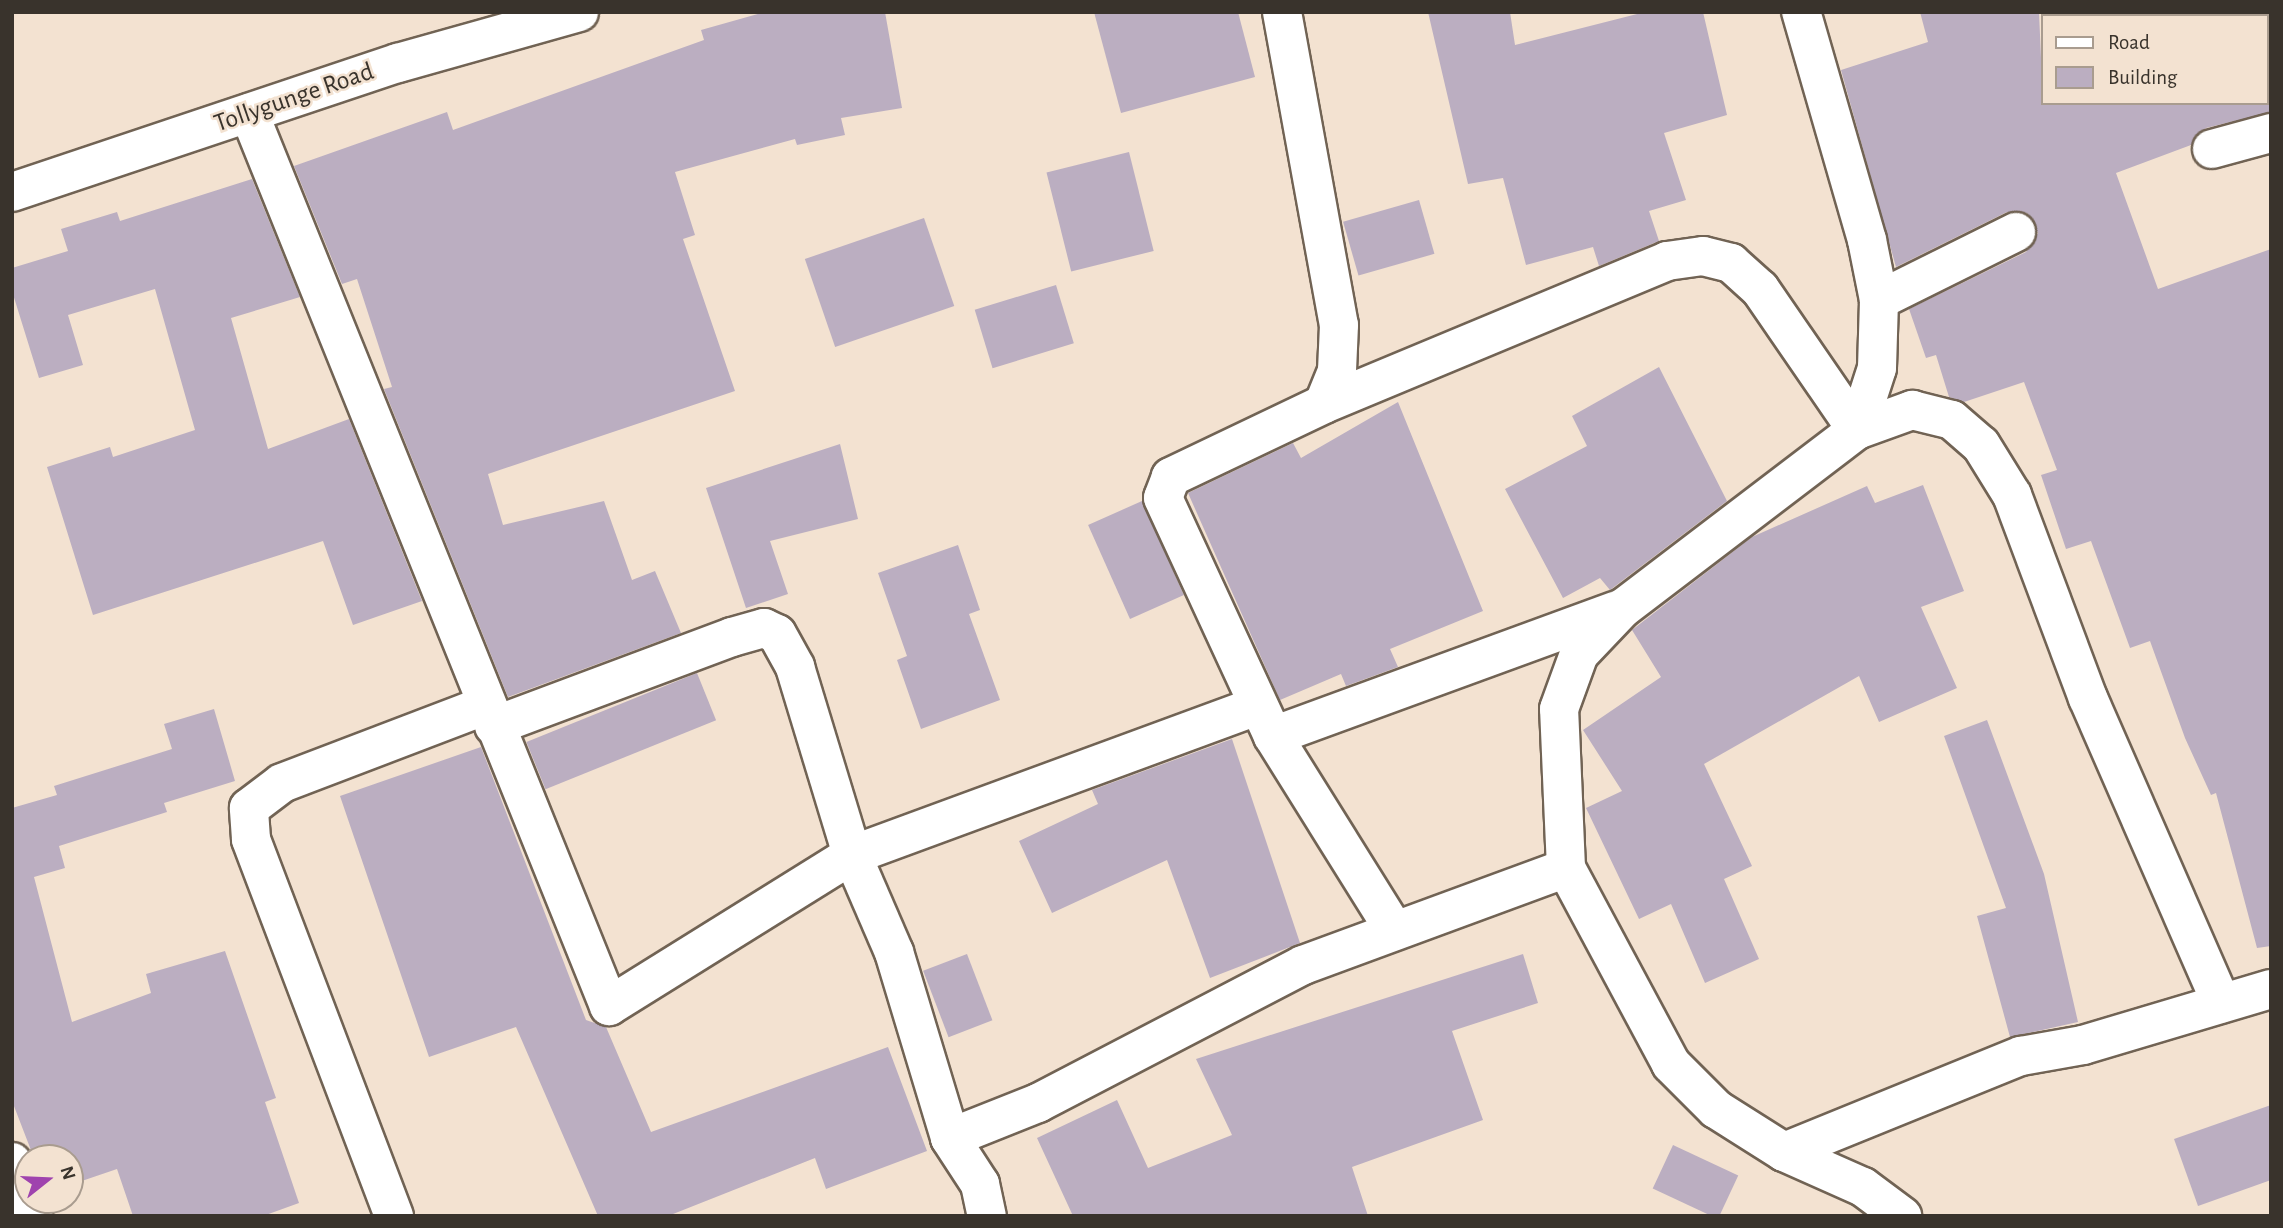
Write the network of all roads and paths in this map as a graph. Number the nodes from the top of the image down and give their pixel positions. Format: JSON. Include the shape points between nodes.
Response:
{"nodes":[{"id":1,"x":579,"y":12,"type":"edge"},
{"id":2,"x":1282,"y":12,"type":"edge"},
{"id":3,"x":1801,"y":12,"type":"edge"},
{"id":4,"x":249,"y":113,"type":"junction"},
{"id":5,"x":2271,"y":133,"type":"edge"},
{"id":6,"x":2212,"y":149,"type":"dead end"},
{"id":7,"x":12,"y":192,"type":"edge"},
{"id":8,"x":2016,"y":232,"type":"dead end"},
{"id":9,"x":1880,"y":300,"type":"junction"},
{"id":10,"x":1324,"y":404,"type":"junction"},
{"id":11,"x":1857,"y":430,"type":"junction"},
{"id":12,"x":1623,"y":608,"type":"junction"},
{"id":13,"x":490,"y":716,"type":"junction"},
{"id":14,"x":1265,"y":721,"type":"junction"},
{"id":15,"x":852,"y":855,"type":"junction"},
{"id":16,"x":1566,"y":868,"type":"junction"},
{"id":17,"x":1394,"y":930,"type":"junction"},
{"id":18,"x":2271,"y":989,"type":"edge"},
{"id":19,"x":2221,"y":1003,"type":"junction"},
{"id":20,"x":950,"y":1138,"type":"junction"},
{"id":21,"x":1784,"y":1152,"type":"junction"},
{"id":22,"x":12,"y":1162,"type":"edge"},
{"id":23,"x":33,"y":1216,"type":"edge"},
{"id":24,"x":394,"y":1216,"type":"edge"},
{"id":25,"x":987,"y":1216,"type":"edge"},
{"id":26,"x":1902,"y":1216,"type":"edge"}],
"edges":[{"from":1,"to":4,"type":"street","name":"Tollygunge Road"},
{"from":2,"to":10,"type":"street","via":[[1339,325],[1337,371]]},
{"from":3,"to":9,"type":"street"},
{"from":4,"to":7,"type":"street","name":"Tollygunge Road"},
{"from":4,"to":13,"type":"street"},
{"from":5,"to":6,"type":"street"},
{"from":8,"to":9,"type":"street"},
{"from":9,"to":11,"type":"street","via":[[1877,368]]},
{"from":10,"to":11,"type":"street","via":[[1667,261],[1703,256],[1731,263],[1760,289]]},
{"from":10,"to":14,"type":"street","via":[[1171,477],[1163,498]]},
{"from":11,"to":12,"type":"street"},
{"from":11,"to":19,"type":"street","via":[[1912,410],[1952,421],[1981,445],[2012,495],[2088,698]]},
{"from":12,"to":14,"type":"street"},
{"from":12,"to":16,"type":"street","via":[[1579,653],[1559,709],[1557,777]]},
{"from":13,"to":15,"type":"street","via":[[764,628],[777,634],[795,667]]},
{"from":13,"to":15,"type":"street","via":[[608,1006]]},
{"from":13,"to":24,"type":"street","via":[[282,783],[249,808],[251,839]]},
{"from":14,"to":15,"type":"street"},
{"from":14,"to":17,"type":"street"},
{"from":15,"to":20,"type":"street","via":[[894,952]]},
{"from":16,"to":17,"type":"street"},
{"from":16,"to":21,"type":"street","via":[[1671,1064],[1716,1109]]},
{"from":17,"to":20,"type":"street","via":[[1303,965],[1038,1103]]},
{"from":18,"to":19,"type":"street"},
{"from":19,"to":21,"type":"street","via":[[2083,1045],[2021,1056]]},
{"from":20,"to":25,"type":"street","via":[[980,1184]]},
{"from":21,"to":26,"type":"street","via":[[1863,1187]]},
{"from":22,"to":23,"type":"street"}]}
